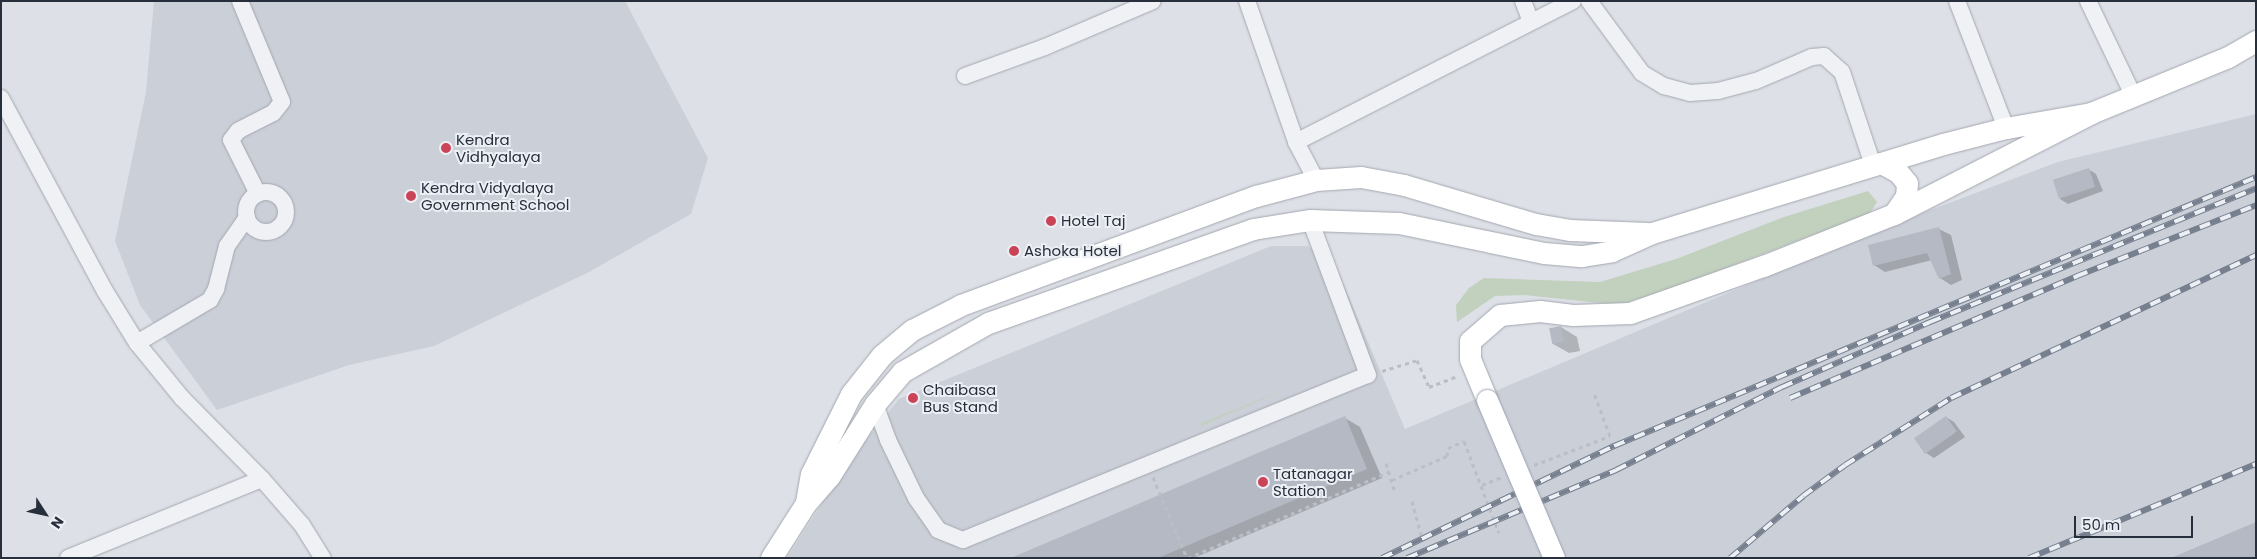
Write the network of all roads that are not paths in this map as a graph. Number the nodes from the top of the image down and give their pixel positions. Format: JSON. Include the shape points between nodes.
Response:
{"nodes":[{"id":1,"x":240,"y":1,"type":"edge"},
{"id":2,"x":1153,"y":1,"type":"edge"},
{"id":3,"x":1247,"y":1,"type":"edge"},
{"id":4,"x":1523,"y":1,"type":"edge"},
{"id":5,"x":1573,"y":1,"type":"edge"},
{"id":6,"x":1589,"y":1,"type":"edge"},
{"id":7,"x":1957,"y":1,"type":"edge"},
{"id":8,"x":2088,"y":1,"type":"edge"},
{"id":9,"x":1531,"y":22,"type":"junction"},
{"id":10,"x":2256,"y":41,"type":"edge"},
{"id":11,"x":965,"y":76,"type":"dead end"},
{"id":12,"x":2133,"y":95,"type":"junction"},
{"id":13,"x":1,"y":98,"type":"edge"},
{"id":14,"x":2091,"y":113,"type":"junction"},
{"id":15,"x":2006,"y":128,"type":"junction"},
{"id":16,"x":1296,"y":142,"type":"junction"},
{"id":17,"x":1877,"y":164,"type":"junction"},
{"id":18,"x":1316,"y":180,"type":"junction"},
{"id":19,"x":258,"y":194,"type":"junction"},
{"id":20,"x":1894,"y":214,"type":"junction"},
{"id":21,"x":247,"y":217,"type":"junction"},
{"id":22,"x":1310,"y":220,"type":"junction"},
{"id":23,"x":1652,"y":233,"type":"junction"},
{"id":24,"x":137,"y":343,"type":"junction"},
{"id":25,"x":875,"y":404,"type":"junction"},
{"id":26,"x":262,"y":479,"type":"junction"},
{"id":27,"x":806,"y":503,"type":"junction"},
{"id":28,"x":68,"y":558,"type":"edge"},
{"id":29,"x":323,"y":558,"type":"edge"},
{"id":30,"x":771,"y":558,"type":"edge"},
{"id":31,"x":1554,"y":558,"type":"edge"}],
"edges":[{"from":1,"to":19,"type":"street","via":[[282,102],[273,112],[238,131],[231,140]]},
{"from":2,"to":11,"type":"street","via":[[1045,47]]},
{"from":3,"to":16,"type":"street"},
{"from":4,"to":9,"type":"street"},
{"from":5,"to":9,"type":"street"},
{"from":6,"to":17,"type":"street","via":[[1642,73],[1664,86],[1690,93],[1718,92],[1756,81],[1812,57],[1824,56],[1834,61],[1842,72]]},
{"from":7,"to":15,"type":"street"},
{"from":8,"to":12,"type":"street"},
{"from":9,"to":16,"type":"street"},
{"from":10,"to":12,"type":"main road","via":[[2228,57]]},
{"from":12,"to":14,"type":"main road"},
{"from":13,"to":24,"type":"street","via":[[105,291]]},
{"from":14,"to":15,"type":"main road"},
{"from":14,"to":20,"type":"main road"},
{"from":15,"to":17,"type":"main road"},
{"from":16,"to":18,"type":"street"},
{"from":17,"to":20,"type":"main road","via":[[1898,172],[1907,183],[1906,196]]},
{"from":17,"to":23,"type":"main road"},
{"from":18,"to":23,"type":"main road","via":[[1361,177],[1404,185],[1536,224],[1570,230]]},
{"from":18,"to":27,"type":"main road","via":[[1256,196],[961,305],[912,330],[882,355],[851,394],[812,474]]},
{"from":19,"to":21,"type":"street","via":[[248,203]]},
{"from":19,"to":21,"type":"street","via":[[271,192],[277,195],[285,206],[284,220],[268,231],[255,228]]},
{"from":20,"to":31,"type":"main road","bridge":true,"via":[[1763,266],[1630,313],[1573,315],[1540,311],[1500,316],[1470,341],[1470,359]]},
{"from":21,"to":24,"type":"street","via":[[227,246],[210,300]]},
{"from":22,"to":23,"type":"main road","via":[[1399,222],[1544,253],[1582,256],[1612,251]]},
{"from":22,"to":25,"type":"main road","via":[[1254,230],[988,323],[902,372]]},
{"from":22,"to":25,"type":"street","via":[[1368,375],[963,540],[938,530],[916,498]]},
{"from":24,"to":26,"type":"street","via":[[182,398]]},
{"from":25,"to":27,"type":"main road","via":[[829,477]]},
{"from":26,"to":28,"type":"street"},
{"from":26,"to":29,"type":"street","via":[[302,525]]},
{"from":27,"to":30,"type":"main road"}]}
